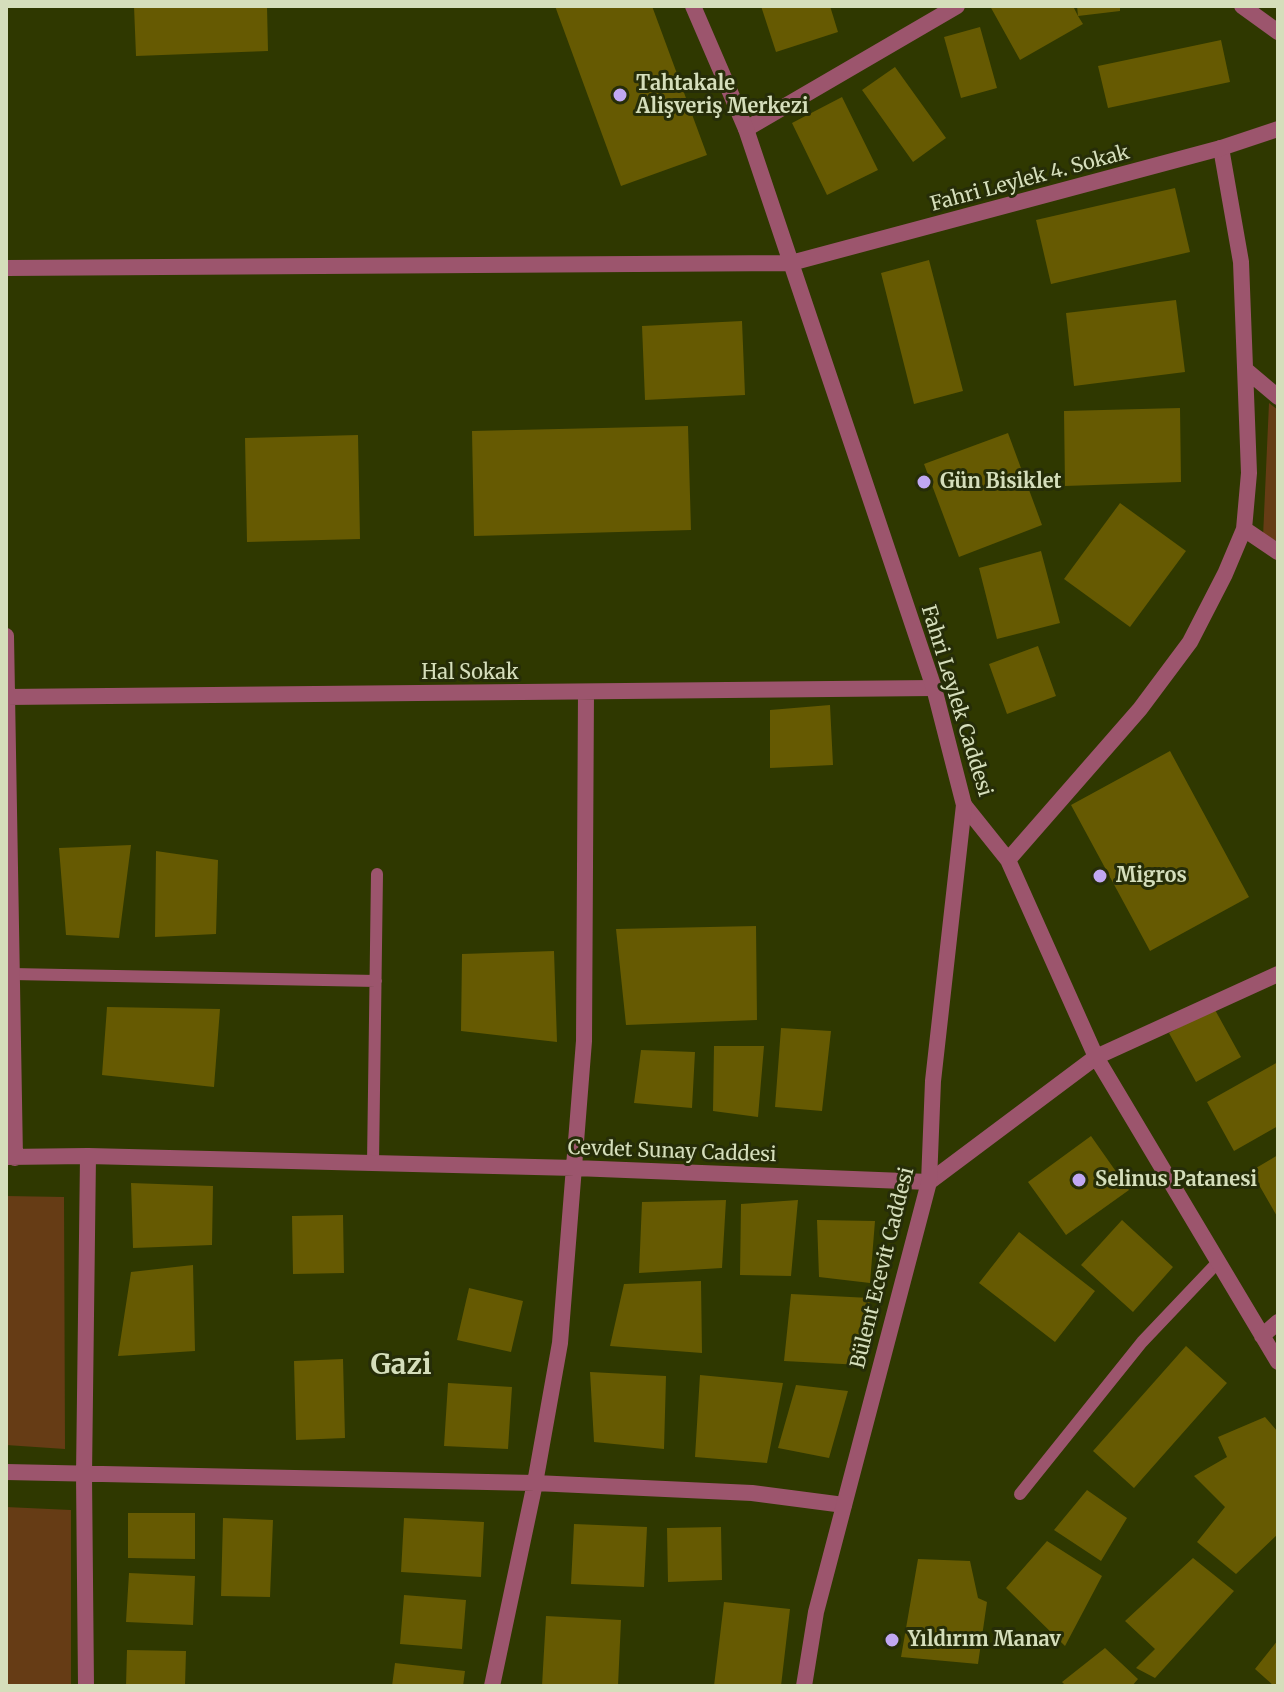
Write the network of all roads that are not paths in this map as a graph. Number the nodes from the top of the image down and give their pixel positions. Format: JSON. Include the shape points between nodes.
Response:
{"nodes":[{"id":1,"x":693,"y":6,"type":"edge"},
{"id":2,"x":957,"y":6,"type":"edge"},
{"id":3,"x":1242,"y":6,"type":"edge"},
{"id":4,"x":1278,"y":32,"type":"edge"},
{"id":5,"x":746,"y":129,"type":"junction"},
{"id":6,"x":1278,"y":129,"type":"edge"},
{"id":7,"x":1221,"y":148,"type":"junction"},
{"id":8,"x":791,"y":263,"type":"junction"},
{"id":9,"x":6,"y":268,"type":"edge"},
{"id":10,"x":1246,"y":370,"type":"junction"},
{"id":11,"x":1278,"y":397,"type":"edge"},
{"id":12,"x":1244,"y":529,"type":"junction"},
{"id":13,"x":1278,"y":552,"type":"edge"},
{"id":14,"x":6,"y":636,"type":"edge"},
{"id":15,"x":934,"y":688,"type":"junction"},
{"id":16,"x":586,"y":692,"type":"junction"},
{"id":17,"x":6,"y":697,"type":"edge"},
{"id":18,"x":964,"y":805,"type":"junction"},
{"id":19,"x":1008,"y":860,"type":"junction"},
{"id":20,"x":377,"y":874,"type":"dead end"},
{"id":21,"x":12,"y":974,"type":"junction"},
{"id":22,"x":1278,"y":974,"type":"edge"},
{"id":23,"x":376,"y":981,"type":"junction"},
{"id":24,"x":1096,"y":1057,"type":"junction"},
{"id":25,"x":88,"y":1156,"type":"junction"},
{"id":26,"x":11,"y":1157,"type":"edge"},
{"id":27,"x":373,"y":1163,"type":"junction"},
{"id":28,"x":575,"y":1168,"type":"junction"},
{"id":29,"x":929,"y":1182,"type":"junction"},
{"id":30,"x":1218,"y":1262,"type":"junction"},
{"id":31,"x":1278,"y":1322,"type":"edge"},
{"id":32,"x":1262,"y":1336,"type":"junction"},
{"id":33,"x":1278,"y":1362,"type":"edge"},
{"id":34,"x":6,"y":1472,"type":"edge"},
{"id":35,"x":84,"y":1475,"type":"junction"},
{"id":36,"x":535,"y":1483,"type":"junction"},
{"id":37,"x":1020,"y":1494,"type":"dead end"},
{"id":38,"x":844,"y":1505,"type":"junction"},
{"id":39,"x":86,"y":1686,"type":"edge"},
{"id":40,"x":492,"y":1686,"type":"edge"},
{"id":41,"x":804,"y":1686,"type":"edge"}],
"edges":[{"from":1,"to":5,"type":"street","name":"Fahri Leylek Caddesi"},
{"from":2,"to":5,"type":"street"},
{"from":3,"to":4,"type":"street"},
{"from":5,"to":8,"type":"street","name":"Fahri Leylek Caddesi"},
{"from":6,"to":7,"type":"street","name":"Fahri Leylek 4. Sokak"},
{"from":7,"to":8,"type":"street","name":"Fahri Leylek 4. Sokak"},
{"from":7,"to":10,"type":"street","via":[[1241,262]]},
{"from":8,"to":9,"type":"street","name":"Fahri Leylek 4. Sokak"},
{"from":8,"to":15,"type":"street","name":"Fahri Leylek Caddesi"},
{"from":10,"to":11,"type":"street"},
{"from":10,"to":12,"type":"street","via":[[1249,473]]},
{"from":12,"to":13,"type":"street"},
{"from":12,"to":19,"type":"street","via":[[1190,642],[1140,709]]},
{"from":14,"to":17,"type":"street"},
{"from":15,"to":16,"type":"street","name":"Hal Sokak"},
{"from":15,"to":18,"type":"street","name":"Fahri Leylek Caddesi"},
{"from":16,"to":17,"type":"street","name":"Hal Sokak"},
{"from":16,"to":28,"type":"street","via":[[584,1041]]},
{"from":17,"to":21,"type":"street"},
{"from":18,"to":19,"type":"street","name":"Fahri Leylek Caddesi"},
{"from":18,"to":29,"type":"street","name":"Bülent Ecevit Caddesi","via":[[933,1081]]},
{"from":19,"to":24,"type":"street","name":"Fahri Leylek Caddesi"},
{"from":20,"to":23,"type":"lane"},
{"from":21,"to":23,"type":"lane"},
{"from":21,"to":26,"type":"street"},
{"from":22,"to":24,"type":"street"},
{"from":23,"to":27,"type":"lane"},
{"from":24,"to":29,"type":"street"},
{"from":24,"to":30,"type":"street","name":"Fahri Leylek Caddesi"},
{"from":25,"to":26,"type":"street","name":"Cevdet Sunay Caddesi"},
{"from":25,"to":27,"type":"street","name":"Cevdet Sunay Caddesi"},
{"from":25,"to":35,"type":"street"},
{"from":27,"to":28,"type":"street","name":"Cevdet Sunay Caddesi"},
{"from":28,"to":29,"type":"street","name":"Cevdet Sunay Caddesi"},
{"from":28,"to":36,"type":"street","via":[[560,1343]]},
{"from":29,"to":38,"type":"street","name":"Bülent Ecevit Caddesi"},
{"from":30,"to":32,"type":"street","name":"Fahri Leylek Caddesi"},
{"from":30,"to":37,"type":"lane","via":[[1142,1342]]},
{"from":31,"to":32,"type":"street"},
{"from":32,"to":33,"type":"street","name":"Fahri Leylek Caddesi"},
{"from":34,"to":35,"type":"street"},
{"from":35,"to":36,"type":"street"},
{"from":35,"to":39,"type":"street"},
{"from":36,"to":38,"type":"street","via":[[752,1493]]},
{"from":36,"to":40,"type":"street"},
{"from":38,"to":41,"type":"street","name":"Bülent Ecevit Caddesi","via":[[816,1612]]}]}
